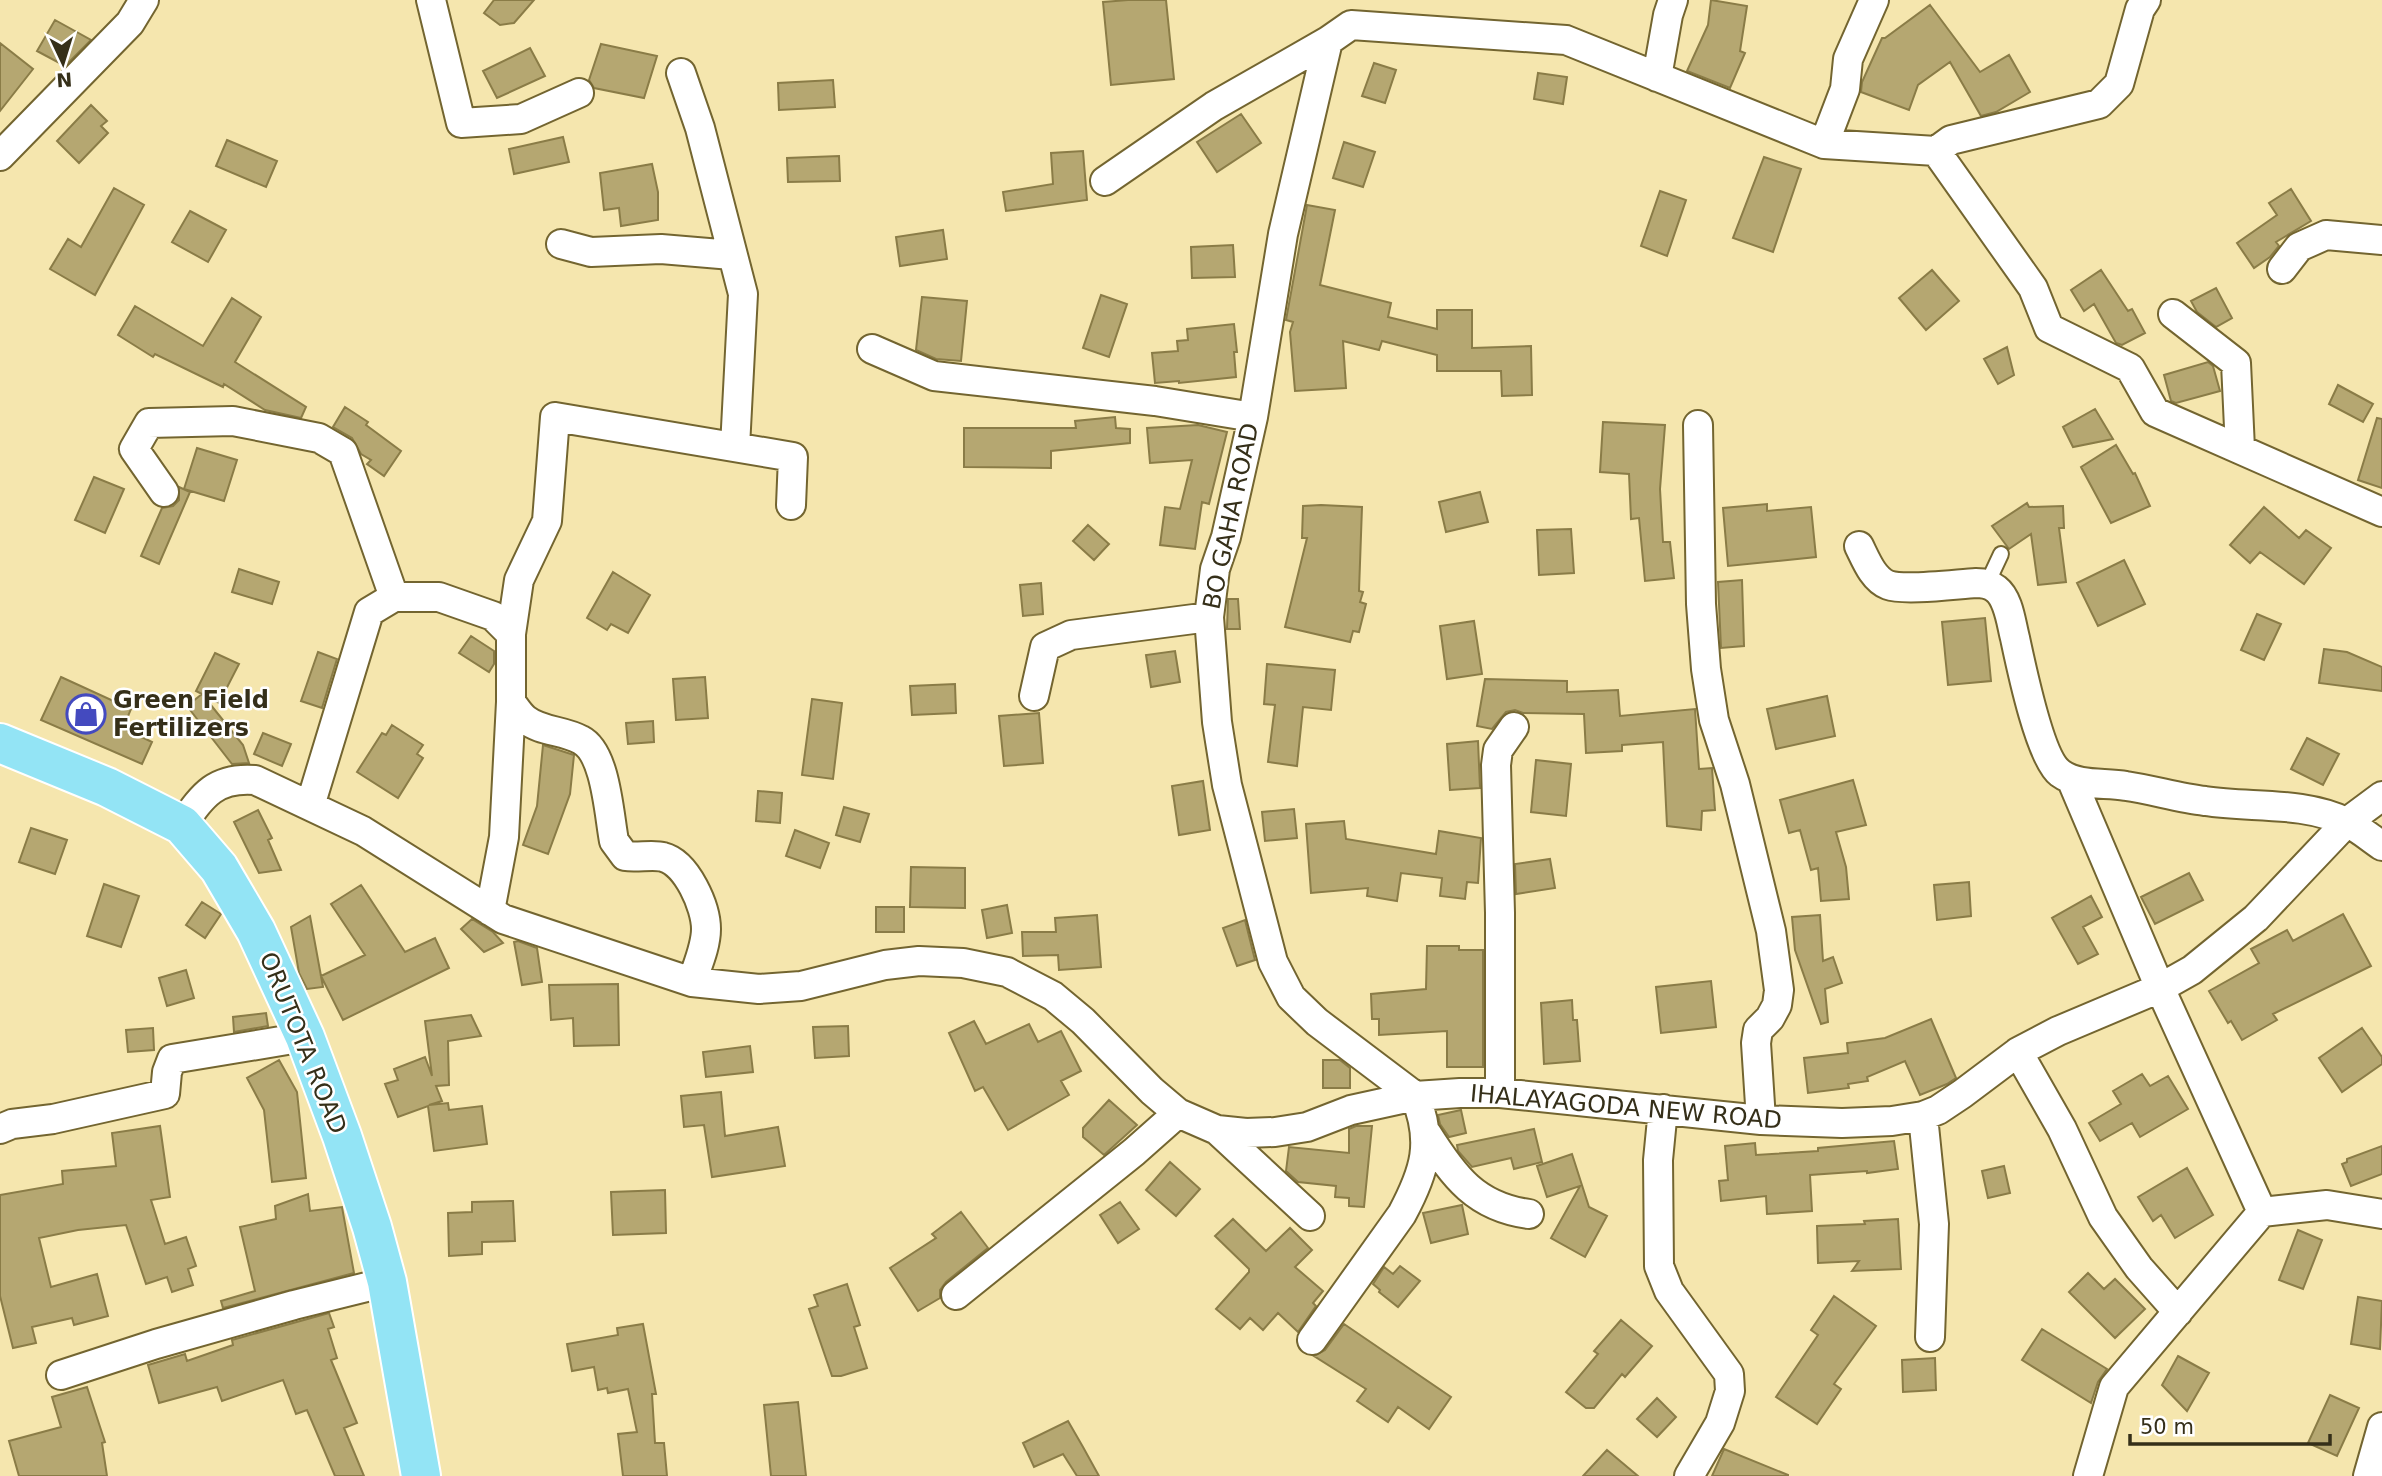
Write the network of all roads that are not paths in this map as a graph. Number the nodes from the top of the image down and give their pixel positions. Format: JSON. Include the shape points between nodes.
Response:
{"nodes":[{"id":1,"x":144,"y":0,"type":"edge"},
{"id":2,"x":431,"y":0,"type":"edge"},
{"id":3,"x":1673,"y":0,"type":"edge"},
{"id":4,"x":1874,"y":0,"type":"edge"},
{"id":5,"x":2146,"y":0,"type":"edge"},
{"id":6,"x":1350,"y":12,"type":"edge"},
{"id":7,"x":1328,"y":41,"type":"junction"},
{"id":8,"x":681,"y":73,"type":"dead end"},
{"id":9,"x":1657,"y":77,"type":"junction"},
{"id":10,"x":579,"y":93,"type":"dead end"},
{"id":11,"x":1824,"y":144,"type":"junction"},
{"id":12,"x":2,"y":150,"type":"edge"},
{"id":13,"x":1936,"y":151,"type":"junction"},
{"id":14,"x":1105,"y":181,"type":"dead end"},
{"id":15,"x":2382,"y":240,"type":"edge"},
{"id":16,"x":561,"y":244,"type":"dead end"},
{"id":17,"x":732,"y":255,"type":"junction"},
{"id":18,"x":2282,"y":269,"type":"dead end"},
{"id":19,"x":2173,"y":314,"type":"dead end"},
{"id":20,"x":872,"y":349,"type":"dead end"},
{"id":21,"x":1253,"y":417,"type":"junction"},
{"id":22,"x":1698,"y":425,"type":"dead end"},
{"id":23,"x":735,"y":447,"type":"junction"},
{"id":24,"x":2240,"y":449,"type":"junction"},
{"id":25,"x":164,"y":492,"type":"dead end"},
{"id":26,"x":791,"y":505,"type":"dead end"},
{"id":27,"x":2382,"y":512,"type":"edge"},
{"id":28,"x":1859,"y":547,"type":"dead end"},
{"id":29,"x":2001,"y":554,"type":"dead end"},
{"id":30,"x":1987,"y":584,"type":"junction"},
{"id":31,"x":394,"y":597,"type":"junction"},
{"id":32,"x":1209,"y":617,"type":"junction"},
{"id":33,"x":511,"y":634,"type":"junction"},
{"id":34,"x":1034,"y":696,"type":"dead end"},
{"id":35,"x":511,"y":702,"type":"junction"},
{"id":36,"x":1514,"y":727,"type":"dead end"},
{"id":37,"x":0,"y":743,"type":"edge"},
{"id":38,"x":2072,"y":781,"type":"junction"},
{"id":39,"x":2382,"y":796,"type":"edge"},
{"id":40,"x":310,"y":806,"type":"junction"},
{"id":41,"x":2347,"y":822,"type":"junction"},
{"id":42,"x":182,"y":825,"type":"junction"},
{"id":43,"x":2382,"y":846,"type":"edge"},
{"id":44,"x":490,"y":911,"type":"junction"},
{"id":45,"x":692,"y":982,"type":"junction"},
{"id":46,"x":2160,"y":988,"type":"junction"},
{"id":47,"x":305,"y":1037,"type":"junction"},
{"id":48,"x":2018,"y":1052,"type":"junction"},
{"id":49,"x":1500,"y":1093,"type":"junction"},
{"id":50,"x":1415,"y":1096,"type":"junction"},
{"id":51,"x":1663,"y":1109,"type":"junction"},
{"id":52,"x":1178,"y":1113,"type":"junction"},
{"id":53,"x":1923,"y":1116,"type":"junction"},
{"id":54,"x":1760,"y":1120,"type":"junction"},
{"id":55,"x":0,"y":1129,"type":"edge"},
{"id":56,"x":1217,"y":1130,"type":"junction"},
{"id":57,"x":1427,"y":1134,"type":"junction"},
{"id":58,"x":2262,"y":1212,"type":"junction"},
{"id":59,"x":1529,"y":1214,"type":"dead end"},
{"id":60,"x":2382,"y":1214,"type":"edge"},
{"id":61,"x":1310,"y":1216,"type":"dead end"},
{"id":62,"x":387,"y":1282,"type":"junction"},
{"id":63,"x":956,"y":1295,"type":"dead end"},
{"id":64,"x":2178,"y":1312,"type":"junction"},
{"id":65,"x":1930,"y":1336,"type":"dead end"},
{"id":66,"x":1312,"y":1340,"type":"dead end"},
{"id":67,"x":61,"y":1375,"type":"dead end"},
{"id":68,"x":2382,"y":1427,"type":"edge"},
{"id":69,"x":421,"y":1476,"type":"edge"},
{"id":70,"x":1689,"y":1476,"type":"edge"},
{"id":71,"x":2088,"y":1476,"type":"edge"},
{"id":72,"x":2368,"y":1476,"type":"edge"}],
"edges":[{"from":1,"to":12,"type":"street","via":[[130,23]]},
{"from":2,"to":10,"type":"street","via":[[461,123],[521,119]]},
{"from":3,"to":9,"type":"street"},
{"from":4,"to":11,"type":"street","via":[[1848,59],[1845,89]]},
{"from":5,"to":13,"type":"street","via":[[2119,84],[2099,104],[1951,141]]},
{"from":6,"to":7,"type":"street"},
{"from":6,"to":9,"type":"street","via":[[1566,40]]},
{"from":7,"to":14,"type":"street","via":[[1213,106]]},
{"from":7,"to":21,"type":"street","name":"BO GAHA ROAD","via":[[1283,234]]},
{"from":8,"to":17,"type":"street"},
{"from":9,"to":11,"type":"street"},
{"from":11,"to":13,"type":"street"},
{"from":13,"to":24,"type":"street","via":[[2033,288],[2049,328],[2130,368],[2155,412]]},
{"from":15,"to":18,"type":"street","via":[[2326,235],[2299,247]]},
{"from":16,"to":17,"type":"street","via":[[591,253],[661,249]]},
{"from":17,"to":23,"type":"street","via":[[743,294]]},
{"from":19,"to":24,"type":"street","via":[[2236,363]]},
{"from":20,"to":21,"type":"street","via":[[934,376]]},
{"from":21,"to":32,"type":"street","name":"BO GAHA ROAD","via":[[1215,569]]},
{"from":22,"to":54,"type":"street","via":[[1706,669],[1714,720],[1735,784],[1771,931],[1779,990],[1777,1005],[1758,1030],[1756,1043]]},
{"from":23,"to":26,"type":"street","via":[[793,457]]},
{"from":23,"to":33,"type":"street","via":[[555,417],[547,521],[519,580]]},
{"from":24,"to":27,"type":"street"},
{"from":25,"to":31,"type":"street","via":[[134,449],[149,423],[233,421],[319,438],[343,452]]},
{"from":28,"to":30,"type":"street","via":[[1877,577],[1888,585]]},
{"from":29,"to":30,"type":"lane"},
{"from":30,"to":38,"type":"street","via":[[2004,599],[2045,750],[2056,771]]},
{"from":31,"to":33,"type":"street","via":[[439,597],[493,616]]},
{"from":31,"to":40,"type":"street","via":[[369,612]]},
{"from":32,"to":34,"type":"street","via":[[1071,635],[1045,647]]},
{"from":32,"to":50,"type":"street","name":"BO GAHA ROAD","via":[[1227,786],[1282,984],[1317,1022]]},
{"from":33,"to":35,"type":"street"},
{"from":35,"to":44,"type":"street","via":[[504,836]]},
{"from":35,"to":45,"type":"street","via":[[525,719],[584,741],[596,755],[619,851],[625,856],[664,857],[682,869],[694,887],[706,929]]},
{"from":36,"to":49,"type":"street","via":[[1498,750],[1496,765]]},
{"from":37,"to":42,"type":"main road","name":"ORUTOTA ROAD","via":[[107,787]]},
{"from":38,"to":41,"type":"street","via":[[2201,801],[2284,807]]},
{"from":38,"to":46,"type":"street"},
{"from":39,"to":41,"type":"street","name":"IHALAYAGODA NEW ROAD"},
{"from":40,"to":42,"type":"street","name":"IHALAYAGODA NEW ROAD","via":[[269,784],[241,779],[214,787]]},
{"from":40,"to":44,"type":"street","name":"IHALAYAGODA NEW ROAD","via":[[363,831]]},
{"from":41,"to":43,"type":"street"},
{"from":41,"to":46,"type":"street","name":"IHALAYAGODA NEW ROAD","via":[[2256,918],[2192,971]]},
{"from":42,"to":47,"type":"main road","name":"ORUTOTA ROAD","via":[[219,868],[256,931]]},
{"from":44,"to":45,"type":"street","name":"IHALAYAGODA NEW ROAD","via":[[553,938]]},
{"from":45,"to":52,"type":"street","name":"IHALAYAGODA NEW ROAD","via":[[759,989],[801,986],[919,961],[1007,972],[1073,1012]]},
{"from":46,"to":48,"type":"street","name":"IHALAYAGODA NEW ROAD"},
{"from":46,"to":58,"type":"street"},
{"from":47,"to":55,"type":"street","via":[[172,1059],[164,1094]]},
{"from":47,"to":62,"type":"main road","name":"ORUTOTA ROAD"},
{"from":48,"to":53,"type":"street","name":"IHALAYAGODA NEW ROAD","via":[[1962,1094]]},
{"from":48,"to":64,"type":"street","via":[[2062,1129],[2103,1217]]},
{"from":49,"to":50,"type":"street","name":"IHALAYAGODA NEW ROAD"},
{"from":49,"to":51,"type":"street","name":"IHALAYAGODA NEW ROAD"},
{"from":50,"to":56,"type":"street","name":"IHALAYAGODA NEW ROAD","via":[[1352,1110],[1307,1127],[1246,1133]]},
{"from":50,"to":57,"type":"street"},
{"from":51,"to":54,"type":"street","name":"IHALAYAGODA NEW ROAD"},
{"from":51,"to":70,"type":"street","via":[[1658,1160],[1659,1266],[1669,1292],[1729,1374],[1720,1423]]},
{"from":52,"to":56,"type":"street","name":"IHALAYAGODA NEW ROAD"},
{"from":52,"to":63,"type":"street"},
{"from":53,"to":54,"type":"street","name":"IHALAYAGODA NEW ROAD","via":[[1842,1123]]},
{"from":53,"to":65,"type":"street","via":[[1934,1224]]},
{"from":56,"to":61,"type":"street"},
{"from":57,"to":59,"type":"street","via":[[1447,1167],[1469,1190],[1509,1211]]},
{"from":57,"to":66,"type":"street","via":[[1422,1167],[1402,1213]]},
{"from":58,"to":60,"type":"street","via":[[2327,1205]]},
{"from":58,"to":64,"type":"street"},
{"from":62,"to":67,"type":"street","via":[[156,1344]]},
{"from":62,"to":69,"type":"main road","name":"ORUTOTA ROAD"},
{"from":64,"to":71,"type":"street","via":[[2114,1387]]},
{"from":68,"to":72,"type":"street"}]}
